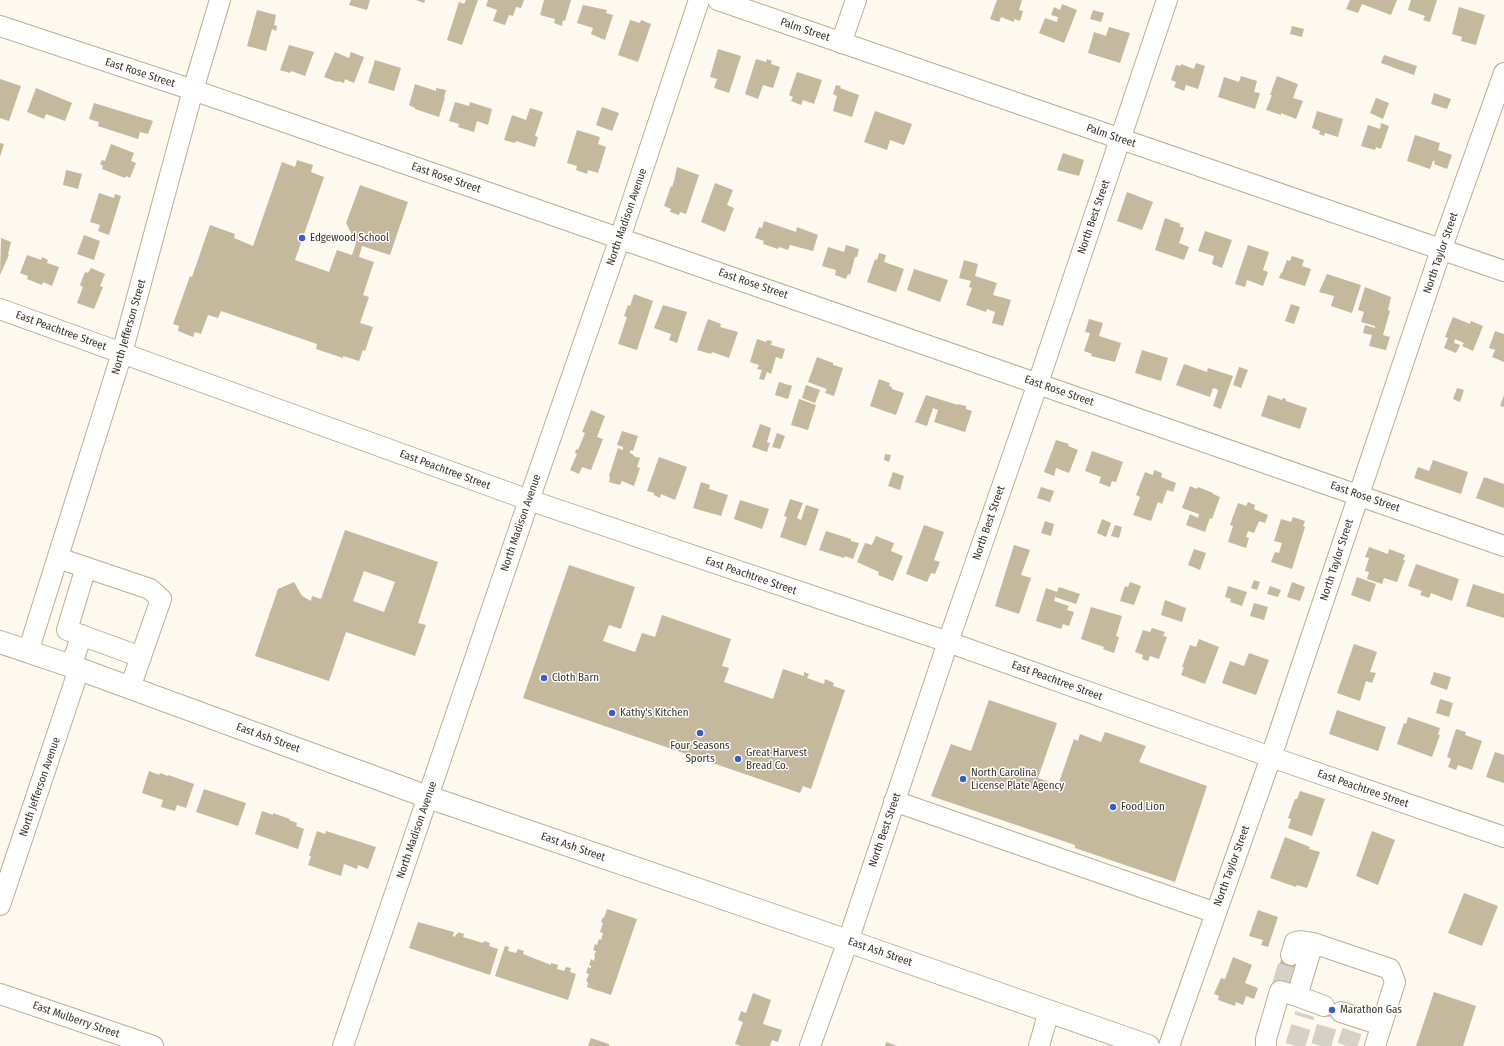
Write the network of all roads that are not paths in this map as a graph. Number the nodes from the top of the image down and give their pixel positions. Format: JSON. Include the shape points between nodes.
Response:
{"nodes":[{"id":1,"x":220,"y":0,"type":"edge"},
{"id":2,"x":699,"y":0,"type":"edge"},
{"id":3,"x":718,"y":0,"type":"edge"},
{"id":4,"x":856,"y":0,"type":"edge"},
{"id":5,"x":1167,"y":0,"type":"edge"},
{"id":6,"x":0,"y":26,"type":"edge"},
{"id":7,"x":841,"y":42,"type":"junction"},
{"id":8,"x":1504,"y":73,"type":"edge"},
{"id":9,"x":193,"y":90,"type":"junction"},
{"id":10,"x":1120,"y":139,"type":"junction"},
{"id":11,"x":620,"y":238,"type":"junction"},
{"id":12,"x":1442,"y":250,"type":"junction"},
{"id":13,"x":1504,"y":271,"type":"edge"},
{"id":14,"x":0,"y":309,"type":"edge"},
{"id":15,"x":122,"y":353,"type":"junction"},
{"id":16,"x":1038,"y":383,"type":"junction"},
{"id":17,"x":1358,"y":495,"type":"junction"},
{"id":18,"x":528,"y":500,"type":"junction"},
{"id":19,"x":1504,"y":546,"type":"edge"},
{"id":20,"x":58,"y":558,"type":"junction"},
{"id":21,"x":86,"y":567,"type":"junction"},
{"id":22,"x":43,"y":607,"type":"junction"},
{"id":23,"x":71,"y":616,"type":"junction"},
{"id":24,"x":82,"y":635,"type":"junction"},
{"id":25,"x":0,"y":642,"type":"edge"},
{"id":26,"x":948,"y":642,"type":"junction"},
{"id":27,"x":28,"y":652,"type":"junction"},
{"id":28,"x":141,"y":657,"type":"junction"},
{"id":29,"x":75,"y":668,"type":"junction"},
{"id":30,"x":130,"y":688,"type":"junction"},
{"id":31,"x":1271,"y":757,"type":"junction"},
{"id":32,"x":428,"y":797,"type":"junction"},
{"id":33,"x":894,"y":801,"type":"junction"},
{"id":34,"x":1504,"y":837,"type":"edge"},
{"id":35,"x":0,"y":905,"type":"edge"},
{"id":36,"x":1216,"y":913,"type":"junction"},
{"id":37,"x":848,"y":941,"type":"junction"},
{"id":38,"x":1313,"y":944,"type":"junction"},
{"id":39,"x":1291,"y":955,"type":"tunnel mouth"},
{"id":40,"x":0,"y":994,"type":"edge"},
{"id":41,"x":1316,"y":1006,"type":"junction"},
{"id":42,"x":1050,"y":1011,"type":"junction"},
{"id":43,"x":1381,"y":1026,"type":"junction"},
{"id":44,"x":153,"y":1046,"type":"edge"},
{"id":45,"x":343,"y":1046,"type":"edge"},
{"id":46,"x":810,"y":1046,"type":"edge"},
{"id":47,"x":1039,"y":1046,"type":"edge"},
{"id":48,"x":1148,"y":1046,"type":"edge"},
{"id":49,"x":1169,"y":1046,"type":"edge"},
{"id":50,"x":1266,"y":1046,"type":"edge"},
{"id":51,"x":1375,"y":1046,"type":"edge"}],
"edges":[{"from":1,"to":9,"type":"street","name":"North Jefferson Street"},
{"from":2,"to":11,"type":"street","name":"North Madison Avenue"},
{"from":3,"to":7,"type":"street","name":"Palm Street"},
{"from":4,"to":7,"type":"street"},
{"from":5,"to":10,"type":"street","name":"North Best Street"},
{"from":6,"to":9,"type":"street","name":"East Rose Street"},
{"from":7,"to":10,"type":"street","name":"Palm Street"},
{"from":8,"to":12,"type":"street","name":"North Taylor Street"},
{"from":9,"to":11,"type":"street","name":"East Rose Street"},
{"from":9,"to":15,"type":"street","name":"North Jefferson Street"},
{"from":10,"to":12,"type":"street","name":"Palm Street"},
{"from":10,"to":16,"type":"street","name":"North Best Street"},
{"from":11,"to":16,"type":"street","name":"East Rose Street"},
{"from":11,"to":18,"type":"street","name":"North Madison Avenue"},
{"from":12,"to":13,"type":"street","name":"Palm Street"},
{"from":12,"to":17,"type":"street","name":"North Taylor Street"},
{"from":14,"to":15,"type":"street","name":"East Peachtree Street"},
{"from":15,"to":18,"type":"street","name":"East Peachtree Street"},
{"from":15,"to":20,"type":"street","name":"North Jefferson Street"},
{"from":16,"to":17,"type":"street","name":"East Rose Street"},
{"from":16,"to":26,"type":"street","name":"North Best Street"},
{"from":17,"to":19,"type":"street","name":"East Rose Street"},
{"from":17,"to":31,"type":"street","name":"North Taylor Street"},
{"from":18,"to":26,"type":"street","name":"East Peachtree Street"},
{"from":18,"to":32,"type":"street","name":"North Madison Avenue"},
{"from":20,"to":21,"type":"street"},
{"from":20,"to":22,"type":"street","name":"North Jefferson Street"},
{"from":21,"to":23,"type":"street"},
{"from":21,"to":28,"type":"street","via":[[150,589],[161,599]]},
{"from":22,"to":23,"type":"street"},
{"from":22,"to":27,"type":"street","name":"North Jefferson Street"},
{"from":23,"to":24,"type":"street","via":[[67,630]]},
{"from":24,"to":28,"type":"street"},
{"from":24,"to":29,"type":"street","name":"North Jefferson Avenue"},
{"from":25,"to":27,"type":"main road","name":"East Ash Street"},
{"from":26,"to":31,"type":"street","name":"East Peachtree Street"},
{"from":26,"to":33,"type":"street","name":"North Best Street"},
{"from":27,"to":29,"type":"main road","name":"East Ash Street"},
{"from":28,"to":30,"type":"street"},
{"from":29,"to":30,"type":"main road","name":"East Ash Street"},
{"from":29,"to":35,"type":"street","name":"North Jefferson Avenue"},
{"from":30,"to":32,"type":"main road","name":"East Ash Street"},
{"from":31,"to":34,"type":"street","name":"East Peachtree Street"},
{"from":31,"to":36,"type":"street","name":"North Taylor Street"},
{"from":32,"to":37,"type":"main road","name":"East Ash Street"},
{"from":32,"to":45,"type":"street","name":"North Madison Avenue"},
{"from":33,"to":36,"type":"street"},
{"from":33,"to":37,"type":"street","name":"North Best Street"},
{"from":36,"to":49,"type":"street","name":"North Taylor Street"},
{"from":37,"to":42,"type":"main road","name":"East Ash Street"},
{"from":37,"to":46,"type":"street","name":"North Best Street"},
{"from":38,"to":39,"type":"street","via":[[1295,942]]},
{"from":38,"to":41,"type":"street"},
{"from":38,"to":43,"type":"street","via":[[1390,969],[1395,982]]},
{"from":40,"to":44,"type":"street","name":"East Mulberry Street"},
{"from":41,"to":43,"type":"street"},
{"from":41,"to":50,"type":"street","via":[[1266,1039]]},
{"from":42,"to":47,"type":"street"},
{"from":42,"to":48,"type":"main road","name":"East Ash Street"},
{"from":43,"to":51,"type":"street"}]}
